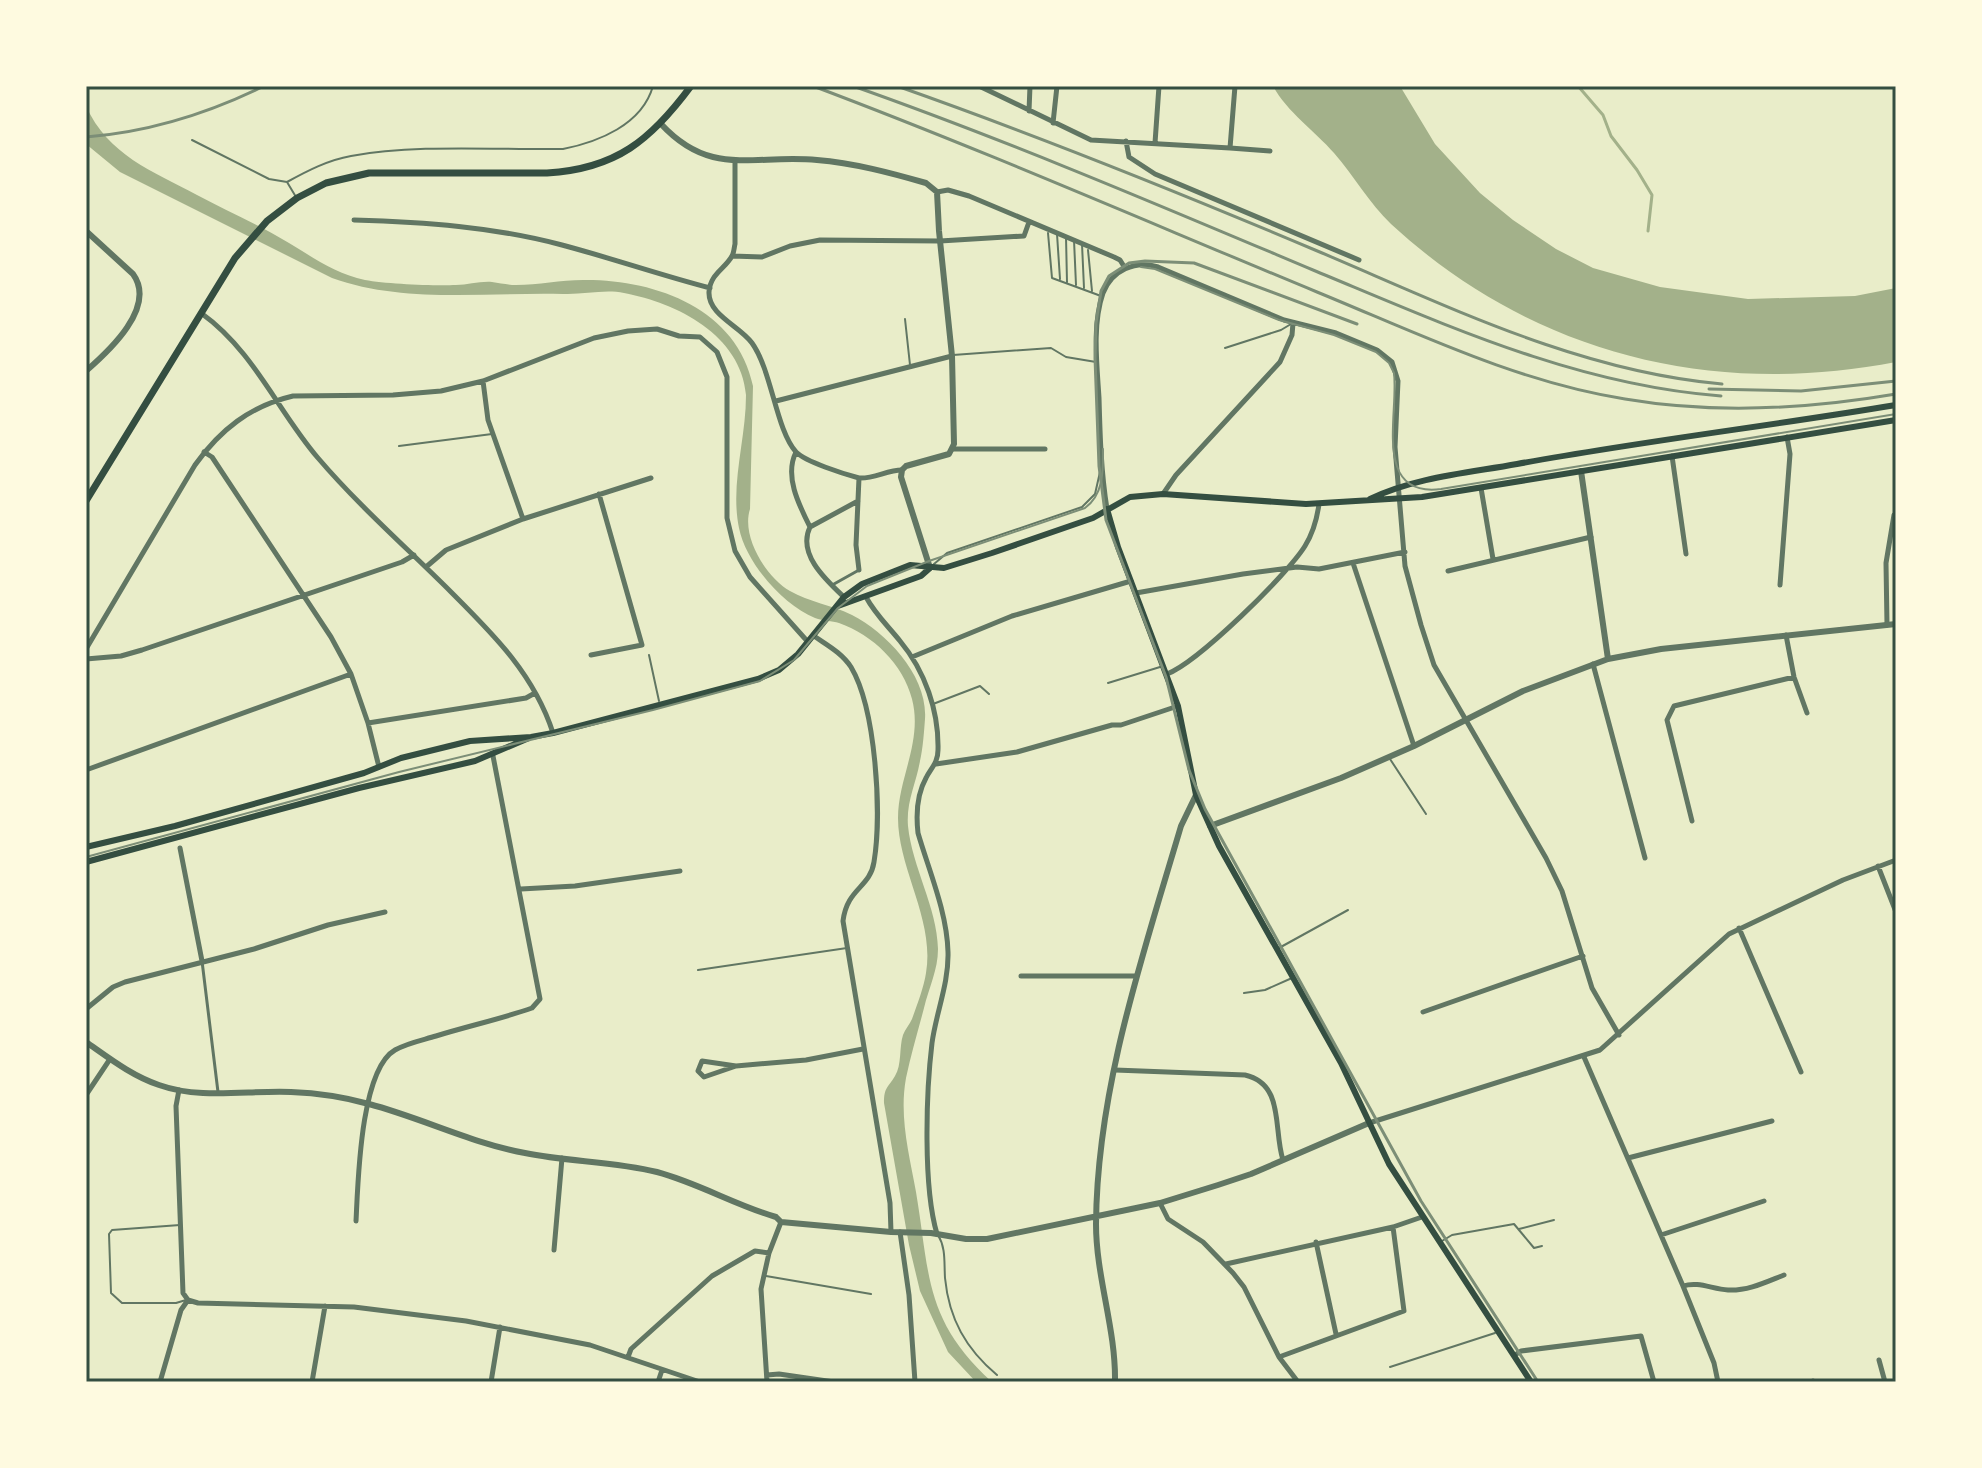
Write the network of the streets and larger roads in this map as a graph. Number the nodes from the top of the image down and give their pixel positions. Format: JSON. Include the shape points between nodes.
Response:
{"nodes":[{"id":1,"x":691,"y":86,"type":"edge"},
{"id":2,"x":979,"y":86,"type":"edge"},
{"id":3,"x":1030,"y":86,"type":"edge"},
{"id":4,"x":1057,"y":86,"type":"edge"},
{"id":5,"x":1159,"y":86,"type":"edge"},
{"id":6,"x":1235,"y":86,"type":"edge"},
{"id":7,"x":1029,"y":111,"type":"junction"},
{"id":8,"x":1053,"y":123,"type":"junction"},
{"id":9,"x":661,"y":124,"type":"junction"},
{"id":10,"x":1126,"y":141,"type":"junction"},
{"id":11,"x":1155,"y":143,"type":"junction"},
{"id":12,"x":1230,"y":148,"type":"junction"},
{"id":13,"x":1270,"y":151,"type":"dead end"},
{"id":14,"x":735,"y":161,"type":"junction"},
{"id":15,"x":937,"y":192,"type":"junction"},
{"id":16,"x":354,"y":220,"type":"dead end"},
{"id":17,"x":1029,"y":222,"type":"junction"},
{"id":18,"x":86,"y":231,"type":"edge"},
{"id":19,"x":940,"y":241,"type":"junction"},
{"id":20,"x":732,"y":256,"type":"junction"},
{"id":21,"x":1359,"y":260,"type":"dead end"},
{"id":22,"x":1125,"y":268,"type":"junction"},
{"id":23,"x":710,"y":288,"type":"junction"},
{"id":24,"x":201,"y":313,"type":"junction"},
{"id":25,"x":1293,"y":323,"type":"junction"},
{"id":26,"x":952,"y":356,"type":"junction"},
{"id":27,"x":86,"y":371,"type":"edge"},
{"id":28,"x":483,"y":381,"type":"junction"},
{"id":29,"x":277,"y":400,"type":"junction"},
{"id":30,"x":776,"y":401,"type":"junction"},
{"id":31,"x":1896,"y":405,"type":"edge"},
{"id":32,"x":1896,"y":420,"type":"edge"},
{"id":33,"x":1787,"y":437,"type":"junction"},
{"id":34,"x":953,"y":449,"type":"junction"},
{"id":35,"x":1045,"y":449,"type":"dead end"},
{"id":36,"x":204,"y":452,"type":"junction"},
{"id":37,"x":796,"y":452,"type":"junction"},
{"id":38,"x":1579,"y":453,"type":"junction"},
{"id":39,"x":1672,"y":456,"type":"junction"},
{"id":40,"x":902,"y":470,"type":"junction"},
{"id":41,"x":1581,"y":471,"type":"junction"},
{"id":42,"x":651,"y":478,"type":"dead end"},
{"id":43,"x":859,"y":478,"type":"junction"},
{"id":44,"x":1399,"y":488,"type":"junction"},
{"id":45,"x":1481,"y":488,"type":"junction"},
{"id":46,"x":599,"y":494,"type":"junction"},
{"id":47,"x":1163,"y":494,"type":"junction"},
{"id":48,"x":1399,"y":498,"type":"junction"},
{"id":49,"x":86,"y":499,"type":"edge"},
{"id":50,"x":1370,"y":499,"type":"junction"},
{"id":51,"x":858,"y":501,"type":"junction"},
{"id":52,"x":1319,"y":504,"type":"junction"},
{"id":53,"x":1107,"y":509,"type":"junction"},
{"id":54,"x":1894,"y":515,"type":"dead end"},
{"id":55,"x":523,"y":519,"type":"junction"},
{"id":56,"x":810,"y":527,"type":"junction"},
{"id":57,"x":1591,"y":537,"type":"junction"},
{"id":58,"x":1405,"y":552,"type":"junction"},
{"id":59,"x":1686,"y":554,"type":"dead end"},
{"id":60,"x":414,"y":555,"type":"junction"},
{"id":61,"x":1493,"y":559,"type":"junction"},
{"id":62,"x":1353,"y":563,"type":"junction"},
{"id":63,"x":426,"y":567,"type":"junction"},
{"id":64,"x":930,"y":568,"type":"junction"},
{"id":65,"x":1288,"y":568,"type":"junction"},
{"id":66,"x":859,"y":570,"type":"joint"},
{"id":67,"x":1448,"y":571,"type":"dead end"},
{"id":68,"x":1131,"y":581,"type":"junction"},
{"id":69,"x":862,"y":584,"type":"junction"},
{"id":70,"x":832,"y":585,"type":"junction"},
{"id":71,"x":1780,"y":585,"type":"dead end"},
{"id":72,"x":1136,"y":593,"type":"junction"},
{"id":73,"x":304,"y":595,"type":"junction"},
{"id":74,"x":842,"y":595,"type":"junction"},
{"id":75,"x":866,"y":597,"type":"junction"},
{"id":76,"x":836,"y":607,"type":"junction"},
{"id":77,"x":1896,"y":624,"type":"edge"},
{"id":78,"x":1887,"y":625,"type":"junction"},
{"id":79,"x":1786,"y":635,"type":"junction"},
{"id":80,"x":814,"y":636,"type":"junction"},
{"id":81,"x":808,"y":642,"type":"junction"},
{"id":82,"x":86,"y":649,"type":"edge"},
{"id":83,"x":591,"y":655,"type":"dead end"},
{"id":84,"x":912,"y":657,"type":"junction"},
{"id":85,"x":86,"y":659,"type":"edge"},
{"id":86,"x":1608,"y":659,"type":"junction"},
{"id":87,"x":1593,"y":663,"type":"junction"},
{"id":88,"x":351,"y":674,"type":"junction"},
{"id":89,"x":1167,"y":674,"type":"junction"},
{"id":90,"x":1794,"y":677,"type":"junction"},
{"id":91,"x":535,"y":693,"type":"junction"},
{"id":92,"x":1178,"y":706,"type":"junction"},
{"id":93,"x":1807,"y":713,"type":"dead end"},
{"id":94,"x":1464,"y":720,"type":"junction"},
{"id":95,"x":368,"y":723,"type":"junction"},
{"id":96,"x":553,"y":733,"type":"junction"},
{"id":97,"x":531,"y":737,"type":"junction"},
{"id":98,"x":1414,"y":746,"type":"junction"},
{"id":99,"x":493,"y":756,"type":"junction"},
{"id":100,"x":936,"y":764,"type":"junction"},
{"id":101,"x":379,"y":767,"type":"junction"},
{"id":102,"x":86,"y":770,"type":"edge"},
{"id":103,"x":389,"y":782,"type":"junction"},
{"id":104,"x":1196,"y":795,"type":"junction"},
{"id":105,"x":1692,"y":821,"type":"dead end"},
{"id":106,"x":1210,"y":826,"type":"junction"},
{"id":107,"x":86,"y":847,"type":"edge"},
{"id":108,"x":180,"y":848,"type":"dead end"},
{"id":109,"x":1645,"y":858,"type":"dead end"},
{"id":110,"x":1896,"y":860,"type":"edge"},
{"id":111,"x":86,"y":862,"type":"edge"},
{"id":112,"x":1878,"y":866,"type":"junction"},
{"id":113,"x":680,"y":871,"type":"dead end"},
{"id":114,"x":521,"y":889,"type":"junction"},
{"id":115,"x":385,"y":912,"type":"dead end"},
{"id":116,"x":1896,"y":912,"type":"edge"},
{"id":117,"x":1739,"y":928,"type":"junction"},
{"id":118,"x":1583,"y":956,"type":"junction"},
{"id":119,"x":202,"y":961,"type":"junction"},
{"id":120,"x":1021,"y":976,"type":"dead end"},
{"id":121,"x":1136,"y":976,"type":"junction"},
{"id":122,"x":86,"y":1009,"type":"edge"},
{"id":123,"x":1423,"y":1012,"type":"dead end"},
{"id":124,"x":1619,"y":1035,"type":"junction"},
{"id":125,"x":86,"y":1042,"type":"edge"},
{"id":126,"x":863,"y":1049,"type":"junction"},
{"id":127,"x":1584,"y":1057,"type":"junction"},
{"id":128,"x":110,"y":1059,"type":"junction"},
{"id":129,"x":736,"y":1066,"type":"junction"},
{"id":130,"x":1115,"y":1070,"type":"junction"},
{"id":131,"x":1801,"y":1072,"type":"dead end"},
{"id":132,"x":179,"y":1090,"type":"junction"},
{"id":133,"x":218,"y":1092,"type":"junction"},
{"id":134,"x":86,"y":1095,"type":"edge"},
{"id":135,"x":369,"y":1104,"type":"junction"},
{"id":136,"x":1772,"y":1121,"type":"dead end"},
{"id":137,"x":1369,"y":1123,"type":"junction"},
{"id":138,"x":562,"y":1158,"type":"junction"},
{"id":139,"x":1628,"y":1158,"type":"junction"},
{"id":140,"x":1283,"y":1160,"type":"junction"},
{"id":141,"x":1764,"y":1201,"type":"dead end"},
{"id":142,"x":1160,"y":1203,"type":"junction"},
{"id":143,"x":1097,"y":1215,"type":"junction"},
{"id":144,"x":1422,"y":1217,"type":"junction"},
{"id":145,"x":356,"y":1221,"type":"dead end"},
{"id":146,"x":781,"y":1222,"type":"junction"},
{"id":147,"x":1393,"y":1227,"type":"junction"},
{"id":148,"x":891,"y":1232,"type":"junction"},
{"id":149,"x":902,"y":1232,"type":"junction"},
{"id":150,"x":937,"y":1234,"type":"junction"},
{"id":151,"x":1661,"y":1235,"type":"junction"},
{"id":152,"x":1316,"y":1242,"type":"junction"},
{"id":153,"x":554,"y":1250,"type":"dead end"},
{"id":154,"x":769,"y":1253,"type":"junction"},
{"id":155,"x":1226,"y":1264,"type":"junction"},
{"id":156,"x":1784,"y":1275,"type":"dead end"},
{"id":157,"x":1683,"y":1286,"type":"junction"},
{"id":158,"x":188,"y":1300,"type":"junction"},
{"id":159,"x":325,"y":1306,"type":"junction"},
{"id":160,"x":500,"y":1327,"type":"junction"},
{"id":161,"x":1336,"y":1334,"type":"junction"},
{"id":162,"x":1515,"y":1355,"type":"junction"},
{"id":163,"x":628,"y":1357,"type":"junction"},
{"id":164,"x":1279,"y":1357,"type":"junction"},
{"id":165,"x":1879,"y":1360,"type":"dead end"},
{"id":166,"x":662,"y":1370,"type":"junction"},
{"id":167,"x":767,"y":1379,"type":"edge"},
{"id":168,"x":160,"y":1382,"type":"edge"},
{"id":169,"x":312,"y":1382,"type":"edge"},
{"id":170,"x":491,"y":1382,"type":"edge"},
{"id":171,"x":658,"y":1382,"type":"edge"},
{"id":172,"x":700,"y":1382,"type":"edge"},
{"id":173,"x":834,"y":1382,"type":"edge"},
{"id":174,"x":915,"y":1382,"type":"edge"},
{"id":175,"x":1115,"y":1382,"type":"edge"},
{"id":176,"x":1298,"y":1382,"type":"edge"},
{"id":177,"x":1531,"y":1382,"type":"edge"},
{"id":178,"x":1654,"y":1382,"type":"edge"},
{"id":179,"x":1718,"y":1382,"type":"edge"},
{"id":180,"x":1885,"y":1382,"type":"edge"}],
"edges":[{"from":1,"to":9,"type":"main road"},
{"from":2,"to":7,"type":"street"},
{"from":3,"to":7,"type":"street"},
{"from":4,"to":8,"type":"street"},
{"from":5,"to":11,"type":"street"},
{"from":6,"to":12,"type":"street"},
{"from":7,"to":8,"type":"street"},
{"from":8,"to":10,"type":"street","via":[[1091,140]]},
{"from":9,"to":14,"type":"street","via":[[694,152]]},
{"from":9,"to":24,"type":"main road","via":[[619,156],[571,171],[369,173],[326,183],[267,221],[247,242]]},
{"from":10,"to":11,"type":"street"},
{"from":10,"to":21,"type":"street","via":[[1131,158],[1155,174]]},
{"from":11,"to":12,"type":"street"},
{"from":12,"to":13,"type":"street"},
{"from":14,"to":15,"type":"street","via":[[835,162],[926,183]]},
{"from":14,"to":20,"type":"street"},
{"from":15,"to":17,"type":"street","via":[[953,191]]},
{"from":15,"to":19,"type":"street"},
{"from":16,"to":23,"type":"street","via":[[534,239]]},
{"from":17,"to":19,"type":"street","via":[[1024,236]]},
{"from":17,"to":22,"type":"street","via":[[1120,260]]},
{"from":18,"to":27,"type":"street","via":[[133,274],[140,293],[131,319]]},
{"from":19,"to":20,"type":"street","via":[[820,240],[762,257]]},
{"from":19,"to":26,"type":"street"},
{"from":20,"to":23,"type":"street"},
{"from":22,"to":25,"type":"street","via":[[1157,266]]},
{"from":22,"to":53,"type":"street","via":[[1102,297],[1097,362]]},
{"from":23,"to":30,"type":"street","via":[[714,307],[753,344]]},
{"from":24,"to":29,"type":"street","via":[[239,346]]},
{"from":24,"to":49,"type":"main road"},
{"from":25,"to":44,"type":"street","via":[[1336,333],[1392,362],[1398,381]]},
{"from":25,"to":47,"type":"street","via":[[1280,362]]},
{"from":26,"to":30,"type":"street"},
{"from":26,"to":34,"type":"street"},
{"from":28,"to":29,"type":"street","via":[[417,393]]},
{"from":28,"to":55,"type":"street","via":[[488,420]]},
{"from":28,"to":81,"type":"street","via":[[611,334],[657,329],[707,342],[723,360],[727,377],[727,518],[735,551],[750,577]]},
{"from":29,"to":36,"type":"street","via":[[242,416]]},
{"from":29,"to":60,"type":"street","via":[[320,461]]},
{"from":30,"to":37,"type":"street"},
{"from":31,"to":38,"type":"main road"},
{"from":32,"to":33,"type":"main road"},
{"from":33,"to":39,"type":"main road"},
{"from":33,"to":71,"type":"street"},
{"from":34,"to":35,"type":"street"},
{"from":34,"to":40,"type":"street"},
{"from":36,"to":73,"type":"street"},
{"from":36,"to":82,"type":"street"},
{"from":37,"to":43,"type":"street"},
{"from":37,"to":56,"type":"street","via":[[791,462],[793,484]]},
{"from":38,"to":41,"type":"main road"},
{"from":38,"to":44,"type":"main road"},
{"from":39,"to":41,"type":"main road"},
{"from":39,"to":59,"type":"street"},
{"from":40,"to":43,"type":"street"},
{"from":40,"to":64,"type":"street"},
{"from":41,"to":45,"type":"main road"},
{"from":41,"to":57,"type":"street"},
{"from":42,"to":46,"type":"street"},
{"from":43,"to":51,"type":"street"},
{"from":44,"to":48,"type":"street"},
{"from":44,"to":50,"type":"main road"},
{"from":45,"to":48,"type":"main road"},
{"from":45,"to":61,"type":"street"},
{"from":46,"to":55,"type":"street"},
{"from":46,"to":83,"type":"street","via":[[642,645]]},
{"from":47,"to":52,"type":"main road"},
{"from":47,"to":53,"type":"main road","via":[[1130,497]]},
{"from":48,"to":50,"type":"main road"},
{"from":48,"to":58,"type":"street"},
{"from":50,"to":52,"type":"main road"},
{"from":51,"to":56,"type":"street"},
{"from":51,"to":66,"type":"street"},
{"from":52,"to":65,"type":"street","via":[[1307,542]]},
{"from":53,"to":64,"type":"main road","via":[[1004,549]]},
{"from":53,"to":68,"type":"main road"},
{"from":54,"to":78,"type":"street","via":[[1886,563]]},
{"from":55,"to":63,"type":"street","via":[[446,550]]},
{"from":56,"to":70,"type":"street","via":[[807,551]]},
{"from":57,"to":61,"type":"street"},
{"from":57,"to":86,"type":"street"},
{"from":58,"to":62,"type":"street"},
{"from":58,"to":94,"type":"street","via":[[1407,578],[1438,671]]},
{"from":60,"to":63,"type":"street"},
{"from":60,"to":73,"type":"street"},
{"from":61,"to":67,"type":"street"},
{"from":62,"to":65,"type":"street"},
{"from":62,"to":98,"type":"street"},
{"from":63,"to":91,"type":"street","via":[[513,656]]},
{"from":64,"to":69,"type":"main road","via":[[910,565]]},
{"from":64,"to":75,"type":"main road"},
{"from":65,"to":72,"type":"street"},
{"from":65,"to":89,"type":"street"},
{"from":66,"to":70,"type":"street"},
{"from":68,"to":72,"type":"main road"},
{"from":68,"to":84,"type":"street","via":[[1012,616]]},
{"from":69,"to":74,"type":"main road"},
{"from":69,"to":75,"type":"main road"},
{"from":70,"to":74,"type":"street"},
{"from":72,"to":89,"type":"main road"},
{"from":73,"to":85,"type":"street","via":[[136,652]]},
{"from":73,"to":88,"type":"street"},
{"from":74,"to":76,"type":"main road"},
{"from":75,"to":76,"type":"main road"},
{"from":75,"to":84,"type":"street"},
{"from":76,"to":80,"type":"main road"},
{"from":77,"to":78,"type":"street"},
{"from":78,"to":79,"type":"street"},
{"from":79,"to":86,"type":"street"},
{"from":79,"to":90,"type":"street"},
{"from":80,"to":81,"type":"main road"},
{"from":80,"to":126,"type":"street","via":[[852,668],[873,742],[874,862],[865,882],[849,897],[843,921]]},
{"from":81,"to":96,"type":"main road","via":[[785,666],[766,676]]},
{"from":84,"to":100,"type":"street","via":[[932,704]]},
{"from":86,"to":87,"type":"street"},
{"from":87,"to":94,"type":"street"},
{"from":87,"to":109,"type":"street"},
{"from":88,"to":95,"type":"street"},
{"from":88,"to":102,"type":"street"},
{"from":89,"to":92,"type":"main road"},
{"from":90,"to":93,"type":"street"},
{"from":90,"to":105,"type":"street","via":[[1674,706],[1667,720]]},
{"from":91,"to":95,"type":"street"},
{"from":91,"to":96,"type":"street"},
{"from":92,"to":100,"type":"street","via":[[1017,752]]},
{"from":92,"to":104,"type":"main road"},
{"from":94,"to":98,"type":"street"},
{"from":94,"to":118,"type":"street","via":[[1546,858]]},
{"from":95,"to":101,"type":"street"},
{"from":96,"to":97,"type":"main road"},
{"from":97,"to":99,"type":"main road"},
{"from":97,"to":101,"type":"main road","via":[[470,741]]},
{"from":98,"to":106,"type":"street"},
{"from":99,"to":103,"type":"main road"},
{"from":99,"to":114,"type":"street"},
{"from":100,"to":150,"type":"street","via":[[925,779],[917,818],[948,954],[932,1045],[930,1094],[930,1191]]},
{"from":101,"to":103,"type":"main road"},
{"from":101,"to":107,"type":"main road"},
{"from":103,"to":111,"type":"main road"},
{"from":104,"to":106,"type":"main road"},
{"from":104,"to":121,"type":"street","via":[[1184,817]]},
{"from":106,"to":137,"type":"main road"},
{"from":108,"to":119,"type":"street"},
{"from":110,"to":112,"type":"street"},
{"from":112,"to":116,"type":"street"},
{"from":112,"to":117,"type":"street"},
{"from":113,"to":114,"type":"street"},
{"from":114,"to":135,"type":"street","via":[[539,1002],[396,1049],[378,1069]]},
{"from":115,"to":119,"type":"street"},
{"from":117,"to":124,"type":"street"},
{"from":117,"to":131,"type":"street"},
{"from":118,"to":123,"type":"street"},
{"from":118,"to":124,"type":"street","via":[[1592,988]]},
{"from":119,"to":122,"type":"street","via":[[125,982]]},
{"from":119,"to":133,"type":"street"},
{"from":120,"to":121,"type":"street"},
{"from":121,"to":130,"type":"street"},
{"from":124,"to":127,"type":"street"},
{"from":125,"to":128,"type":"street"},
{"from":126,"to":129,"type":"street"},
{"from":126,"to":148,"type":"street"},
{"from":127,"to":137,"type":"street"},
{"from":127,"to":139,"type":"street"},
{"from":128,"to":132,"type":"street","via":[[145,1080]]},
{"from":128,"to":134,"type":"street"},
{"from":129,"to":129,"type":"street","via":[[702,1061],[698,1071],[709,1077]]},
{"from":130,"to":140,"type":"street","via":[[1245,1075],[1261,1081],[1276,1109]]},
{"from":130,"to":143,"type":"street"},
{"from":132,"to":133,"type":"street"},
{"from":132,"to":158,"type":"street","via":[[180,1225],[183,1293]]},
{"from":133,"to":135,"type":"street","via":[[293,1092]]},
{"from":135,"to":138,"type":"street","via":[[501,1148]]},
{"from":135,"to":145,"type":"street"},
{"from":136,"to":139,"type":"street"},
{"from":137,"to":140,"type":"street"},
{"from":137,"to":144,"type":"main road"},
{"from":138,"to":146,"type":"street","via":[[673,1176]]},
{"from":138,"to":153,"type":"street"},
{"from":139,"to":151,"type":"street"},
{"from":140,"to":142,"type":"street"},
{"from":141,"to":151,"type":"street"},
{"from":142,"to":143,"type":"street"},
{"from":142,"to":155,"type":"street","via":[[1168,1219]]},
{"from":143,"to":150,"type":"street","via":[[979,1240]]},
{"from":143,"to":175,"type":"street"},
{"from":144,"to":147,"type":"street"},
{"from":144,"to":162,"type":"main road"},
{"from":146,"to":148,"type":"street"},
{"from":146,"to":154,"type":"street"},
{"from":147,"to":152,"type":"street"},
{"from":147,"to":161,"type":"street","via":[[1404,1311]]},
{"from":148,"to":149,"type":"street"},
{"from":149,"to":150,"type":"street"},
{"from":149,"to":174,"type":"street"},
{"from":151,"to":157,"type":"street"},
{"from":152,"to":155,"type":"street"},
{"from":152,"to":161,"type":"street"},
{"from":154,"to":163,"type":"street","via":[[755,1251],[712,1276]]},
{"from":154,"to":167,"type":"street","via":[[760,1305]]},
{"from":155,"to":164,"type":"street","via":[[1244,1287]]},
{"from":156,"to":157,"type":"street","via":[[1745,1289]]},
{"from":157,"to":179,"type":"street"},
{"from":158,"to":159,"type":"street"},
{"from":158,"to":168,"type":"street"},
{"from":159,"to":160,"type":"street"},
{"from":159,"to":169,"type":"street"},
{"from":160,"to":163,"type":"street"},
{"from":160,"to":170,"type":"street"},
{"from":161,"to":164,"type":"street"},
{"from":162,"to":177,"type":"main road"},
{"from":162,"to":178,"type":"street","via":[[1641,1336]]},
{"from":163,"to":166,"type":"street"},
{"from":164,"to":176,"type":"street"},
{"from":165,"to":180,"type":"street"},
{"from":166,"to":171,"type":"street"},
{"from":166,"to":172,"type":"street"},
{"from":167,"to":173,"type":"street","via":[[779,1374]]}]}
